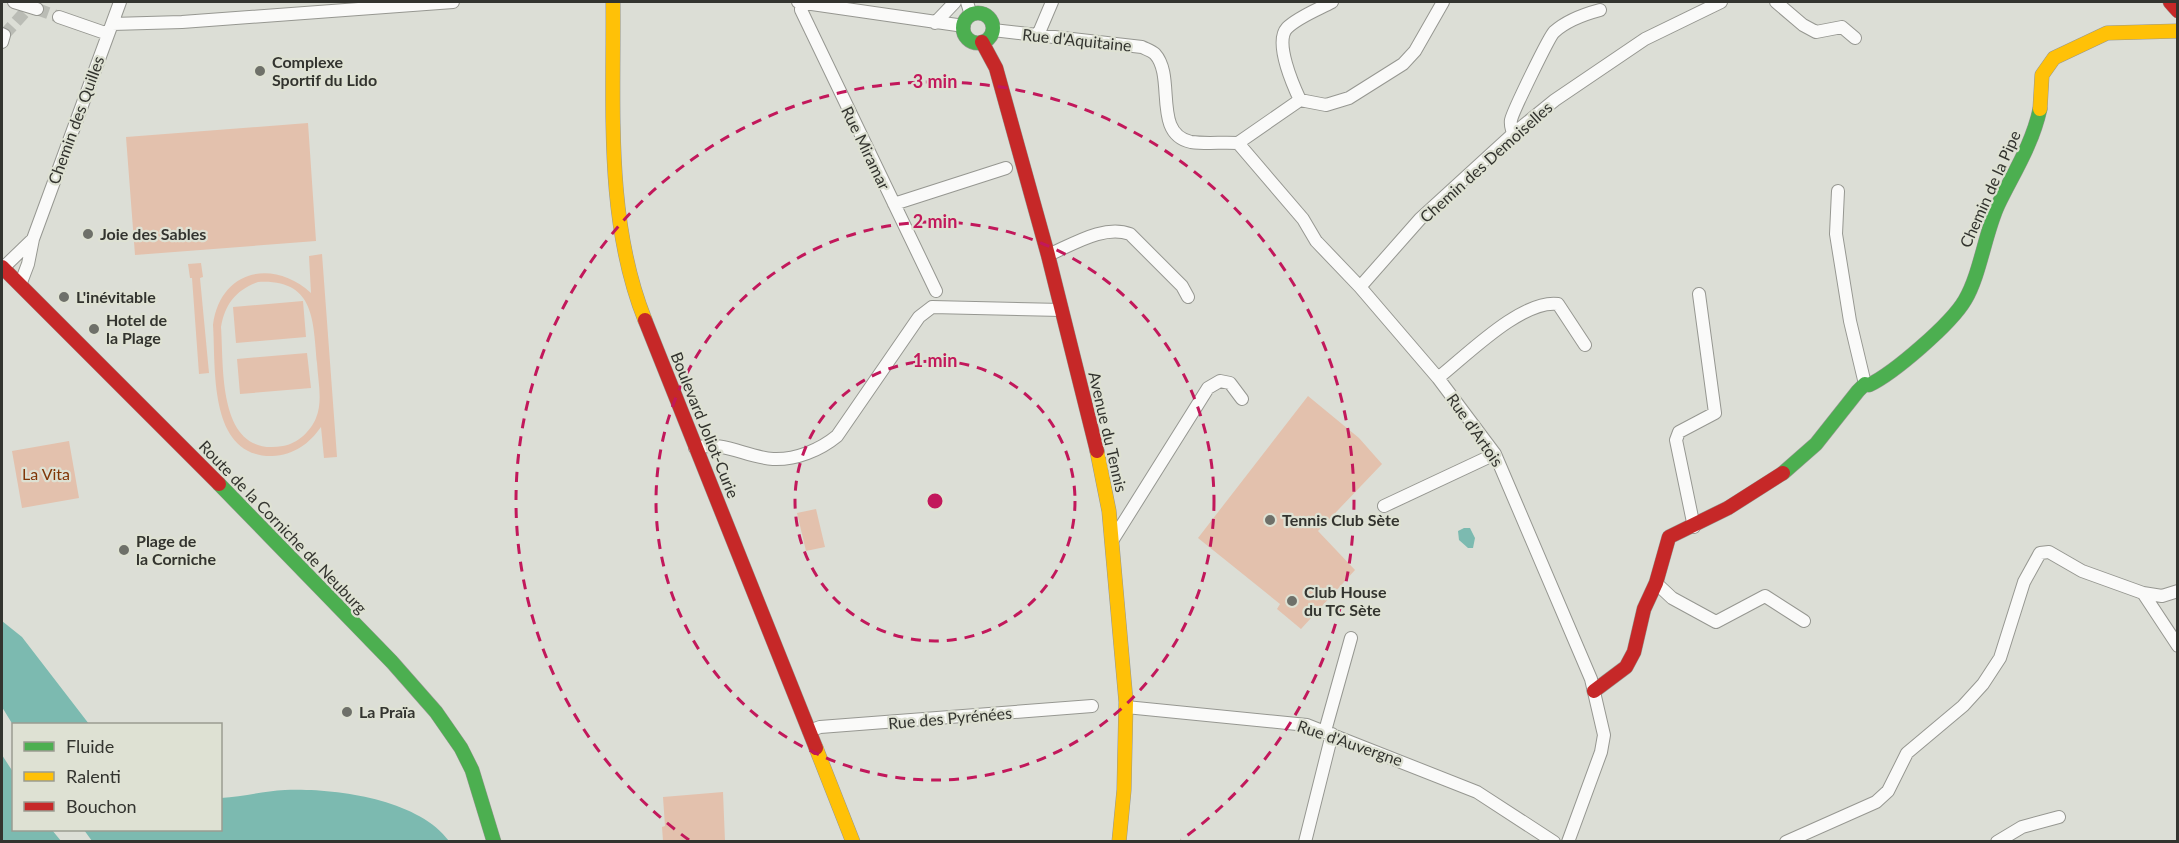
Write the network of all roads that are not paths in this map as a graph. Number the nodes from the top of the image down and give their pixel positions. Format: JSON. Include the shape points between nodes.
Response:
{"nodes":[{"id":1,"x":14,"y":2,"type":"edge"},
{"id":2,"x":120,"y":2,"type":"edge"},
{"id":3,"x":453,"y":2,"type":"edge"},
{"id":4,"x":613,"y":2,"type":"edge"},
{"id":5,"x":799,"y":2,"type":"edge"},
{"id":6,"x":956,"y":2,"type":"edge"},
{"id":7,"x":1052,"y":2,"type":"edge"},
{"id":8,"x":1332,"y":2,"type":"edge"},
{"id":9,"x":1443,"y":2,"type":"edge"},
{"id":10,"x":1721,"y":2,"type":"edge"},
{"id":11,"x":1776,"y":2,"type":"edge"},
{"id":12,"x":2170,"y":2,"type":"edge"},
{"id":13,"x":30,"y":8,"type":"tunnel mouth"},
{"id":14,"x":1600,"y":10,"type":"dead end"},
{"id":15,"x":2178,"y":11,"type":"edge"},
{"id":16,"x":974,"y":12,"type":"edge"},
{"id":17,"x":59,"y":17,"type":"tunnel mouth"},
{"id":18,"x":935,"y":22,"type":"junction"},
{"id":19,"x":110,"y":29,"type":"junction"},
{"id":20,"x":993,"y":30,"type":"junction"},
{"id":21,"x":2178,"y":31,"type":"edge"},
{"id":22,"x":1038,"y":35,"type":"junction"},
{"id":23,"x":1855,"y":38,"type":"dead end"},
{"id":24,"x":982,"y":42,"type":"junction"},
{"id":25,"x":1300,"y":100,"type":"junction"},
{"id":26,"x":1513,"y":134,"type":"junction"},
{"id":27,"x":1238,"y":143,"type":"junction"},
{"id":28,"x":1006,"y":168,"type":"dead end"},
{"id":29,"x":1838,"y":191,"type":"dead end"},
{"id":30,"x":894,"y":204,"type":"junction"},
{"id":31,"x":33,"y":239,"type":"junction"},
{"id":32,"x":1048,"y":255,"type":"junction"},
{"id":33,"x":2,"y":268,"type":"edge"},
{"id":34,"x":20,"y":285,"type":"junction"},
{"id":35,"x":1360,"y":287,"type":"junction"},
{"id":36,"x":936,"y":291,"type":"dead end"},
{"id":37,"x":1699,"y":294,"type":"dead end"},
{"id":38,"x":1188,"y":297,"type":"dead end"},
{"id":39,"x":1062,"y":310,"type":"junction"},
{"id":40,"x":1585,"y":345,"type":"dead end"},
{"id":41,"x":1438,"y":378,"type":"junction"},
{"id":42,"x":1865,"y":384,"type":"junction"},
{"id":43,"x":1242,"y":399,"type":"dead end"},
{"id":44,"x":695,"y":448,"type":"junction"},
{"id":45,"x":1495,"y":454,"type":"junction"},
{"id":46,"x":1384,"y":506,"type":"dead end"},
{"id":47,"x":1694,"y":527,"type":"junction"},
{"id":48,"x":1112,"y":541,"type":"junction"},
{"id":49,"x":1656,"y":582,"type":"junction"},
{"id":50,"x":2178,"y":591,"type":"edge"},
{"id":51,"x":2143,"y":593,"type":"junction"},
{"id":52,"x":1804,"y":621,"type":"dead end"},
{"id":53,"x":1351,"y":638,"type":"dead end"},
{"id":54,"x":2178,"y":646,"type":"edge"},
{"id":55,"x":1594,"y":691,"type":"junction"},
{"id":56,"x":1092,"y":706,"type":"dead end"},
{"id":57,"x":1126,"y":706,"type":"junction"},
{"id":58,"x":809,"y":731,"type":"junction"},
{"id":59,"x":1329,"y":733,"type":"junction"},
{"id":60,"x":2059,"y":817,"type":"dead end"},
{"id":61,"x":494,"y":842,"type":"edge"},
{"id":62,"x":853,"y":842,"type":"edge"},
{"id":63,"x":1119,"y":842,"type":"edge"},
{"id":64,"x":1305,"y":842,"type":"edge"},
{"id":65,"x":1554,"y":842,"type":"edge"},
{"id":66,"x":1568,"y":842,"type":"edge"},
{"id":67,"x":1786,"y":842,"type":"edge"},
{"id":68,"x":1997,"y":842,"type":"edge"}],
"edges":[{"from":1,"to":13,"type":"street"},
{"from":2,"to":19,"type":"street","name":"Chemin des Quilles"},
{"from":3,"to":19,"type":"street"},
{"from":4,"to":44,"type":"street","name":"Boulevard Joliot-Curie","via":[[616,200],[623,251],[633,291]]},
{"from":5,"to":18,"type":"street"},
{"from":5,"to":30,"type":"street","name":"Rue Miramar"},
{"from":6,"to":18,"type":"street"},
{"from":7,"to":22,"type":"street"},
{"from":8,"to":25,"type":"street","via":[[1288,27],[1283,34],[1282,44]]},
{"from":9,"to":25,"type":"street","via":[[1415,51],[1402,64],[1348,98],[1326,105]]},
{"from":10,"to":26,"type":"street","name":"Chemin des Demoiselles","via":[[1645,39],[1555,100]]},
{"from":11,"to":23,"type":"street","via":[[1816,32],[1842,27]]},
{"from":12,"to":15,"type":"street"},
{"from":14,"to":26,"type":"street","via":[[1554,32],[1516,104],[1510,123]]},
{"from":16,"to":18,"type":"street"},
{"from":16,"to":20,"type":"street","via":[[992,21]]},
{"from":16,"to":24,"type":"street","via":[[965,34],[970,40]]},
{"from":17,"to":19,"type":"street"},
{"from":19,"to":31,"type":"street","name":"Chemin des Quilles"},
{"from":20,"to":22,"type":"street","name":"Rue d'Aquitaine"},
{"from":20,"to":24,"type":"street"},
{"from":21,"to":42,"type":"street","name":"Chemin de la Pipe","via":[[2107,33],[2046,65],[2030,148],[1998,206],[1965,300],[1950,319],[1885,377]]},
{"from":22,"to":27,"type":"street","name":"Rue d'Aquitaine","via":[[1142,47],[1154,53],[1162,70],[1171,128],[1179,137],[1191,142]]},
{"from":24,"to":32,"type":"street","name":"Avenue du Tennis","via":[[996,68]]},
{"from":25,"to":27,"type":"street"},
{"from":26,"to":35,"type":"street","name":"Chemin des Demoiselles","via":[[1420,219]]},
{"from":27,"to":35,"type":"street","name":"Rue d'Artois","via":[[1303,219],[1316,242]]},
{"from":28,"to":30,"type":"street"},
{"from":29,"to":42,"type":"street","via":[[1836,234]]},
{"from":30,"to":36,"type":"street","name":"Rue Miramar"},
{"from":31,"to":33,"type":"street","name":"Chemin des Quilles"},
{"from":31,"to":34,"type":"street","name":"Chemin des Quilles"},
{"from":32,"to":38,"type":"street","via":[[1107,231],[1119,230],[1130,234],[1182,286]]},
{"from":32,"to":39,"type":"street","name":"Avenue du Tennis"},
{"from":33,"to":34,"type":"street","name":"Route de la Corniche de Neuburg"},
{"from":34,"to":61,"type":"street","name":"Route de la Corniche de Neuburg","via":[[293,557],[423,696],[461,748],[480,790]]},
{"from":35,"to":41,"type":"street","name":"Rue d'Artois"},
{"from":37,"to":47,"type":"street","via":[[1715,412],[1679,432],[1676,440]]},
{"from":39,"to":44,"type":"street","via":[[932,307],[920,317],[837,436],[820,450],[773,459],[709,444]]},
{"from":39,"to":48,"type":"street","name":"Avenue du Tennis","via":[[1101,468]]},
{"from":40,"to":41,"type":"street","via":[[1558,304],[1547,302],[1515,318]]},
{"from":41,"to":45,"type":"street","name":"Rue d'Artois"},
{"from":42,"to":47,"type":"street","name":"Chemin de la Pipe","via":[[1852,394],[1817,443],[1765,486]]},
{"from":43,"to":48,"type":"street","via":[[1230,383],[1220,381],[1208,388]]},
{"from":44,"to":58,"type":"street","name":"Boulevard Joliot-Curie"},
{"from":45,"to":46,"type":"street"},
{"from":45,"to":55,"type":"street","name":"Rue d'Artois"},
{"from":47,"to":49,"type":"street","name":"Chemin de la Pipe","via":[[1670,537]]},
{"from":48,"to":57,"type":"street","name":"Avenue du Tennis"},
{"from":49,"to":52,"type":"street","via":[[1672,598],[1716,622],[1765,596]]},
{"from":49,"to":55,"type":"street","name":"Chemin de la Pipe","via":[[1626,667]]},
{"from":50,"to":51,"type":"street","via":[[2162,596]]},
{"from":51,"to":54,"type":"street"},
{"from":51,"to":67,"type":"street","via":[[2082,571],[2049,552],[2040,553],[2024,582],[2000,658],[1975,695],[1907,753],[1888,791],[1876,802]]},
{"from":53,"to":59,"type":"street"},
{"from":55,"to":66,"type":"street","name":"Rue d'Artois","via":[[1604,735]]},
{"from":56,"to":58,"type":"street","name":"Rue des Pyrénées","via":[[820,727]]},
{"from":57,"to":59,"type":"street","name":"Rue d'Auvergne","via":[[1282,721]]},
{"from":57,"to":63,"type":"street","name":"Avenue du Tennis"},
{"from":58,"to":62,"type":"street","name":"Boulevard Joliot-Curie"},
{"from":59,"to":64,"type":"street"},
{"from":59,"to":65,"type":"street","name":"Rue d'Auvergne","via":[[1477,792]]},
{"from":60,"to":68,"type":"street","via":[[2022,827]]}]}
